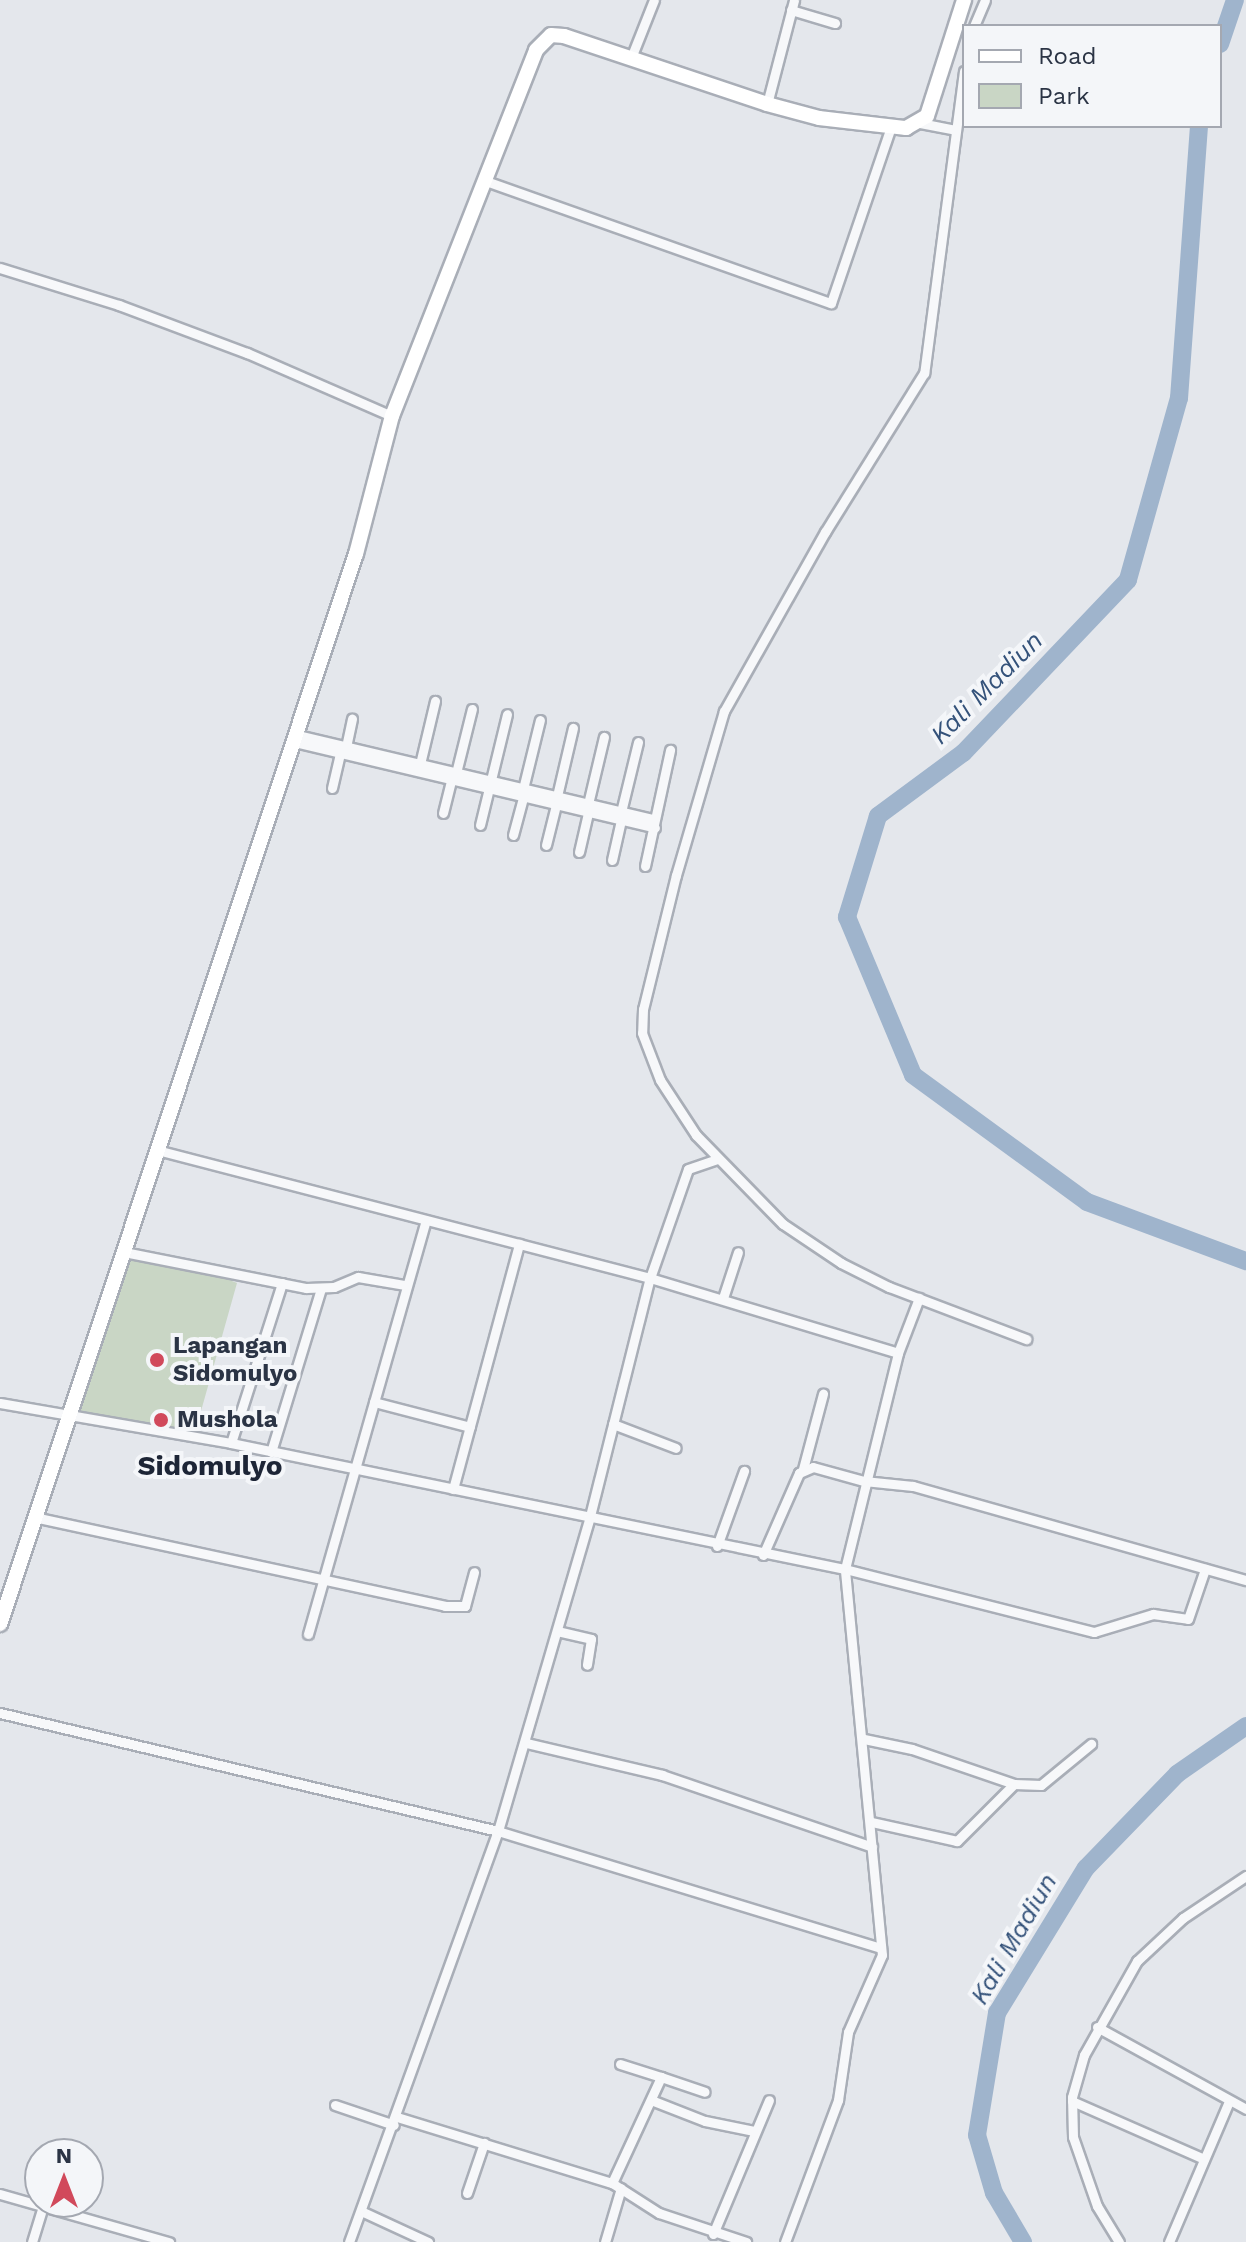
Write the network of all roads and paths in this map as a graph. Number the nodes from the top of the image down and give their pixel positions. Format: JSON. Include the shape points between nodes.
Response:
{"nodes":[{"id":1,"x":654,"y":0,"type":"edge"},
{"id":2,"x":964,"y":0,"type":"edge"},
{"id":3,"x":985,"y":0,"type":"edge"},
{"id":4,"x":792,"y":5,"type":"edge"},
{"id":5,"x":835,"y":23,"type":"dead end"},
{"id":6,"x":975,"y":24,"type":"edge"},
{"id":7,"x":631,"y":58,"type":"junction"},
{"id":8,"x":962,"y":84,"type":"edge"},
{"id":9,"x":767,"y":104,"type":"junction"},
{"id":10,"x":920,"y":123,"type":"junction"},
{"id":11,"x":891,"y":127,"type":"junction"},
{"id":12,"x":955,"y":130,"type":"junction"},
{"id":13,"x":483,"y":180,"type":"junction"},
{"id":14,"x":0,"y":268,"type":"edge"},
{"id":15,"x":392,"y":416,"type":"junction"},
{"id":16,"x":435,"y":701,"type":"dead end"},
{"id":17,"x":472,"y":709,"type":"dead end"},
{"id":18,"x":507,"y":714,"type":"dead end"},
{"id":19,"x":352,"y":719,"type":"dead end"},
{"id":20,"x":540,"y":720,"type":"dead end"},
{"id":21,"x":573,"y":728,"type":"dead end"},
{"id":22,"x":604,"y":737,"type":"dead end"},
{"id":23,"x":296,"y":738,"type":"junction"},
{"id":24,"x":638,"y":742,"type":"dead end"},
{"id":25,"x":343,"y":750,"type":"junction"},
{"id":26,"x":670,"y":750,"type":"dead end"},
{"id":27,"x":420,"y":764,"type":"junction"},
{"id":28,"x":454,"y":776,"type":"junction"},
{"id":29,"x":484,"y":784,"type":"junction"},
{"id":30,"x":332,"y":788,"type":"dead end"},
{"id":31,"x":523,"y":793,"type":"junction"},
{"id":32,"x":556,"y":801,"type":"junction"},
{"id":33,"x":588,"y":808,"type":"junction"},
{"id":34,"x":443,"y":813,"type":"dead end"},
{"id":35,"x":621,"y":816,"type":"junction"},
{"id":36,"x":654,"y":824,"type":"junction"},
{"id":37,"x":480,"y":825,"type":"dead end"},
{"id":38,"x":513,"y":835,"type":"dead end"},
{"id":39,"x":546,"y":845,"type":"dead end"},
{"id":40,"x":579,"y":852,"type":"dead end"},
{"id":41,"x":612,"y":860,"type":"dead end"},
{"id":42,"x":645,"y":866,"type":"dead end"},
{"id":43,"x":157,"y":1150,"type":"junction"},
{"id":44,"x":717,"y":1159,"type":"junction"},
{"id":45,"x":426,"y":1220,"type":"junction"},
{"id":46,"x":519,"y":1244,"type":"junction"},
{"id":47,"x":124,"y":1252,"type":"junction"},
{"id":48,"x":738,"y":1252,"type":"dead end"},
{"id":49,"x":650,"y":1278,"type":"junction"},
{"id":50,"x":282,"y":1283,"type":"junction"},
{"id":51,"x":405,"y":1285,"type":"junction"},
{"id":52,"x":321,"y":1288,"type":"junction"},
{"id":53,"x":723,"y":1298,"type":"junction"},
{"id":54,"x":919,"y":1298,"type":"junction"},
{"id":55,"x":1026,"y":1339,"type":"dead end"},
{"id":56,"x":898,"y":1353,"type":"junction"},
{"id":57,"x":823,"y":1394,"type":"dead end"},
{"id":58,"x":374,"y":1402,"type":"junction"},
{"id":59,"x":0,"y":1403,"type":"edge"},
{"id":60,"x":70,"y":1416,"type":"junction"},
{"id":61,"x":613,"y":1424,"type":"junction"},
{"id":62,"x":470,"y":1427,"type":"junction"},
{"id":63,"x":231,"y":1443,"type":"junction"},
{"id":64,"x":676,"y":1448,"type":"dead end"},
{"id":65,"x":271,"y":1452,"type":"junction"},
{"id":66,"x":355,"y":1469,"type":"junction"},
{"id":67,"x":803,"y":1469,"type":"junction"},
{"id":68,"x":744,"y":1471,"type":"dead end"},
{"id":69,"x":864,"y":1481,"type":"junction"},
{"id":70,"x":453,"y":1489,"type":"junction"},
{"id":71,"x":590,"y":1516,"type":"junction"},
{"id":72,"x":34,"y":1517,"type":"junction"},
{"id":73,"x":717,"y":1546,"type":"junction"},
{"id":74,"x":763,"y":1555,"type":"junction"},
{"id":75,"x":845,"y":1569,"type":"junction"},
{"id":76,"x":1205,"y":1569,"type":"junction"},
{"id":77,"x":474,"y":1572,"type":"dead end"},
{"id":78,"x":323,"y":1580,"type":"junction"},
{"id":79,"x":1246,"y":1580,"type":"edge"},
{"id":80,"x":0,"y":1624,"type":"edge"},
{"id":81,"x":557,"y":1631,"type":"junction"},
{"id":82,"x":308,"y":1634,"type":"dead end"},
{"id":83,"x":587,"y":1665,"type":"dead end"},
{"id":84,"x":0,"y":1713,"type":"edge"},
{"id":85,"x":864,"y":1739,"type":"junction"},
{"id":86,"x":526,"y":1743,"type":"junction"},
{"id":87,"x":1091,"y":1744,"type":"dead end"},
{"id":88,"x":1014,"y":1784,"type":"junction"},
{"id":89,"x":871,"y":1822,"type":"junction"},
{"id":90,"x":498,"y":1831,"type":"junction"},
{"id":91,"x":872,"y":1847,"type":"junction"},
{"id":92,"x":1246,"y":1876,"type":"edge"},
{"id":93,"x":881,"y":1948,"type":"junction"},
{"id":94,"x":1097,"y":2027,"type":"junction"},
{"id":95,"x":620,"y":2064,"type":"dead end"},
{"id":96,"x":661,"y":2077,"type":"junction"},
{"id":97,"x":705,"y":2092,"type":"dead end"},
{"id":98,"x":651,"y":2100,"type":"junction"},
{"id":99,"x":769,"y":2100,"type":"dead end"},
{"id":100,"x":1072,"y":2101,"type":"junction"},
{"id":101,"x":1229,"y":2101,"type":"junction"},
{"id":102,"x":335,"y":2105,"type":"dead end"},
{"id":103,"x":1246,"y":2109,"type":"edge"},
{"id":104,"x":395,"y":2121,"type":"junction"},
{"id":105,"x":754,"y":2131,"type":"junction"},
{"id":106,"x":484,"y":2143,"type":"junction"},
{"id":107,"x":1204,"y":2159,"type":"junction"},
{"id":108,"x":617,"y":2185,"type":"junction"},
{"id":109,"x":467,"y":2193,"type":"dead end"},
{"id":110,"x":0,"y":2194,"type":"edge"},
{"id":111,"x":24,"y":2200,"type":"edge"},
{"id":112,"x":361,"y":2211,"type":"junction"},
{"id":113,"x":39,"y":2218,"type":"edge"},
{"id":114,"x":79,"y":2218,"type":"edge"},
{"id":115,"x":713,"y":2234,"type":"junction"},
{"id":116,"x":131,"y":2237,"type":"edge"},
{"id":117,"x":32,"y":2242,"type":"edge"},
{"id":118,"x":169,"y":2242,"type":"edge"},
{"id":119,"x":349,"y":2242,"type":"edge"},
{"id":120,"x":428,"y":2242,"type":"edge"},
{"id":121,"x":605,"y":2242,"type":"edge"},
{"id":122,"x":746,"y":2242,"type":"edge"},
{"id":123,"x":785,"y":2242,"type":"edge"},
{"id":124,"x":1119,"y":2242,"type":"edge"},
{"id":125,"x":1169,"y":2242,"type":"edge"}],
"edges":[{"from":1,"to":7,"type":"street"},
{"from":2,"to":10,"type":"main road","via":[[927,116]]},
{"from":3,"to":6,"type":"street"},
{"from":4,"to":5,"type":"street"},
{"from":4,"to":9,"type":"street"},
{"from":7,"to":9,"type":"main road"},
{"from":7,"to":13,"type":"main road","via":[[564,36],[542,40]]},
{"from":8,"to":12,"type":"street"},
{"from":9,"to":11,"type":"main road"},
{"from":10,"to":11,"type":"main road"},
{"from":10,"to":12,"type":"street"},
{"from":11,"to":13,"type":"street","via":[[831,303]]},
{"from":12,"to":44,"type":"street","via":[[924,373],[728,701],[643,1009],[642,1033],[660,1080]]},
{"from":13,"to":15,"type":"main road"},
{"from":14,"to":15,"type":"street","via":[[147,315]]},
{"from":15,"to":23,"type":"main road","via":[[356,554]]},
{"from":16,"to":27,"type":"street"},
{"from":17,"to":28,"type":"street"},
{"from":18,"to":29,"type":"street"},
{"from":19,"to":25,"type":"street"},
{"from":20,"to":31,"type":"street"},
{"from":21,"to":32,"type":"street"},
{"from":22,"to":33,"type":"street"},
{"from":23,"to":25,"type":"street"},
{"from":23,"to":43,"type":"main road"},
{"from":24,"to":35,"type":"street"},
{"from":25,"to":27,"type":"street"},
{"from":25,"to":28,"type":"street"},
{"from":25,"to":30,"type":"street"},
{"from":26,"to":36,"type":"street"},
{"from":27,"to":28,"type":"street"},
{"from":28,"to":29,"type":"street"},
{"from":28,"to":34,"type":"street"},
{"from":29,"to":31,"type":"street"},
{"from":29,"to":37,"type":"street"},
{"from":31,"to":32,"type":"street"},
{"from":31,"to":38,"type":"street"},
{"from":32,"to":33,"type":"street"},
{"from":32,"to":39,"type":"street"},
{"from":33,"to":35,"type":"street"},
{"from":33,"to":40,"type":"street"},
{"from":35,"to":36,"type":"street"},
{"from":35,"to":41,"type":"street"},
{"from":36,"to":42,"type":"street"},
{"from":43,"to":45,"type":"street"},
{"from":43,"to":47,"type":"main road"},
{"from":44,"to":49,"type":"street","via":[[688,1169]]},
{"from":44,"to":54,"type":"street","via":[[805,1239],[854,1270]]},
{"from":45,"to":46,"type":"street"},
{"from":45,"to":51,"type":"street"},
{"from":46,"to":49,"type":"street"},
{"from":46,"to":62,"type":"street"},
{"from":47,"to":50,"type":"street"},
{"from":47,"to":60,"type":"main road"},
{"from":48,"to":53,"type":"street"},
{"from":49,"to":53,"type":"street"},
{"from":49,"to":61,"type":"street"},
{"from":50,"to":52,"type":"street"},
{"from":50,"to":63,"type":"street"},
{"from":51,"to":52,"type":"street","via":[[358,1277]]},
{"from":51,"to":58,"type":"street"},
{"from":52,"to":65,"type":"street"},
{"from":53,"to":56,"type":"street"},
{"from":54,"to":55,"type":"street"},
{"from":54,"to":56,"type":"street"},
{"from":56,"to":69,"type":"street"},
{"from":57,"to":67,"type":"street"},
{"from":58,"to":62,"type":"street"},
{"from":58,"to":66,"type":"street"},
{"from":59,"to":60,"type":"street"},
{"from":60,"to":63,"type":"street"},
{"from":60,"to":72,"type":"main road"},
{"from":61,"to":64,"type":"street"},
{"from":61,"to":71,"type":"street"},
{"from":62,"to":70,"type":"street"},
{"from":63,"to":65,"type":"street"},
{"from":65,"to":66,"type":"street"},
{"from":66,"to":70,"type":"street"},
{"from":66,"to":78,"type":"street"},
{"from":67,"to":69,"type":"street"},
{"from":67,"to":74,"type":"street"},
{"from":68,"to":73,"type":"street"},
{"from":69,"to":75,"type":"street"},
{"from":69,"to":76,"type":"street","via":[[913,1486]]},
{"from":70,"to":71,"type":"street"},
{"from":71,"to":73,"type":"street"},
{"from":71,"to":81,"type":"street"},
{"from":72,"to":78,"type":"street"},
{"from":72,"to":80,"type":"main road"},
{"from":73,"to":74,"type":"street"},
{"from":74,"to":75,"type":"street"},
{"from":75,"to":76,"type":"street","via":[[1094,1632],[1153,1614],[1188,1619]]},
{"from":75,"to":85,"type":"street"},
{"from":76,"to":79,"type":"street"},
{"from":77,"to":78,"type":"street","via":[[463,1607]]},
{"from":78,"to":82,"type":"street"},
{"from":81,"to":83,"type":"street","via":[[591,1639]]},
{"from":81,"to":86,"type":"street"},
{"from":84,"to":90,"type":"street"},
{"from":85,"to":88,"type":"street","via":[[912,1749]]},
{"from":85,"to":89,"type":"street"},
{"from":86,"to":90,"type":"street"},
{"from":86,"to":91,"type":"street","via":[[662,1775]]},
{"from":87,"to":88,"type":"street","via":[[1041,1785]]},
{"from":88,"to":89,"type":"street","via":[[957,1841]]},
{"from":89,"to":91,"type":"street"},
{"from":90,"to":93,"type":"street"},
{"from":90,"to":104,"type":"street"},
{"from":91,"to":93,"type":"street"},
{"from":92,"to":94,"type":"street","via":[[1192,1911],[1137,1961]]},
{"from":93,"to":123,"type":"street","via":[[879,1968],[848,2032],[838,2100]]},
{"from":94,"to":100,"type":"street"},
{"from":94,"to":101,"type":"street"},
{"from":95,"to":96,"type":"street"},
{"from":96,"to":97,"type":"street"},
{"from":96,"to":98,"type":"street"},
{"from":98,"to":105,"type":"street","via":[[705,2121]]},
{"from":98,"to":108,"type":"street"},
{"from":99,"to":105,"type":"street"},
{"from":100,"to":107,"type":"street"},
{"from":100,"to":124,"type":"street","via":[[1077,2153],[1097,2206]]},
{"from":101,"to":103,"type":"street"},
{"from":101,"to":107,"type":"street"},
{"from":102,"to":104,"type":"street"},
{"from":104,"to":106,"type":"street"},
{"from":104,"to":112,"type":"street"},
{"from":105,"to":115,"type":"street"},
{"from":106,"to":108,"type":"street"},
{"from":106,"to":109,"type":"street"},
{"from":107,"to":125,"type":"street"},
{"from":108,"to":115,"type":"street","via":[[659,2213]]},
{"from":108,"to":121,"type":"street"},
{"from":110,"to":111,"type":"street"},
{"from":112,"to":119,"type":"street"},
{"from":112,"to":120,"type":"street"},
{"from":113,"to":117,"type":"street"},
{"from":114,"to":116,"type":"street"},
{"from":115,"to":122,"type":"street"},
{"from":116,"to":118,"type":"street"}]}
